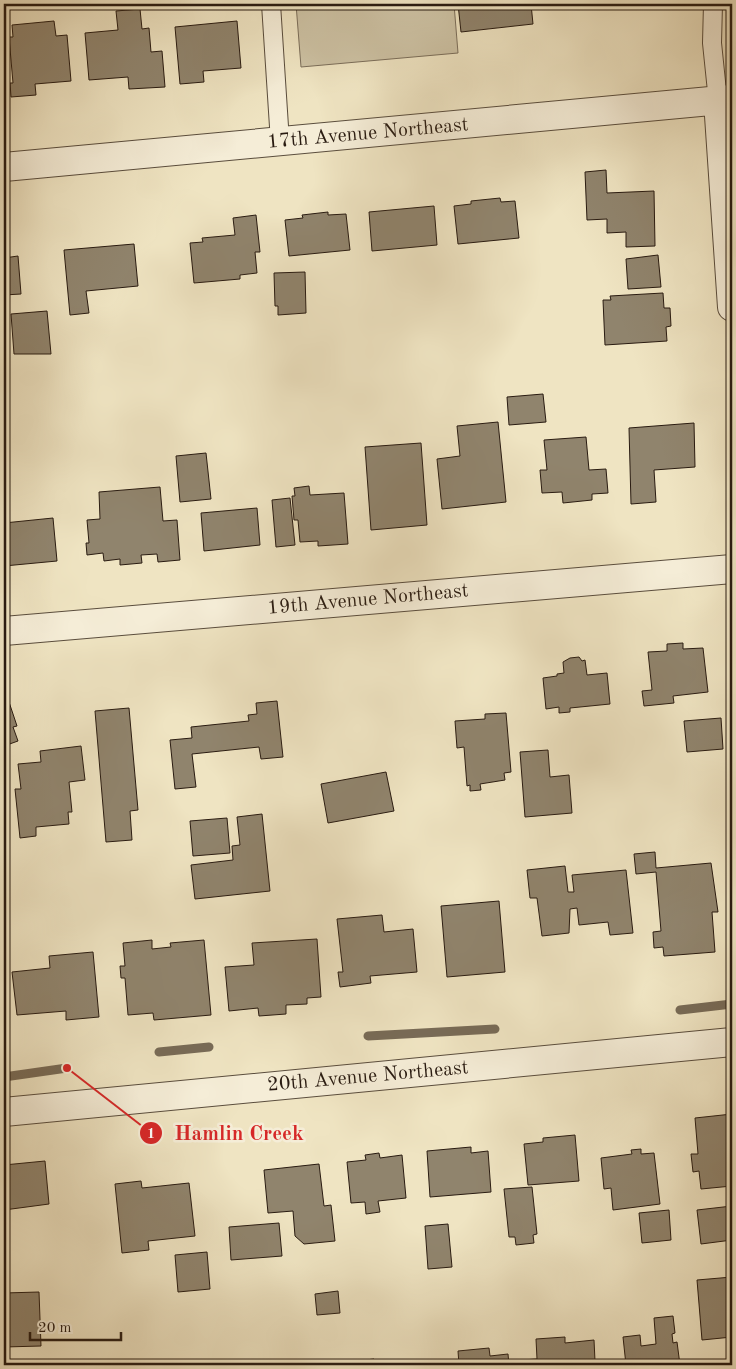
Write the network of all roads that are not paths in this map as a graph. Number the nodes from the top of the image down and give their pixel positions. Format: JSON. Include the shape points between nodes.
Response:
{"nodes":[{"id":1,"x":271,"y":4,"type":"edge"},
{"id":2,"x":713,"y":4,"type":"edge"},
{"id":3,"x":725,"y":100,"type":"edge"},
{"id":4,"x":280,"y":142,"type":"junction"},
{"id":5,"x":4,"y":167,"type":"edge"},
{"id":6,"x":732,"y":306,"type":"edge"},
{"id":7,"x":732,"y":569,"type":"edge"},
{"id":8,"x":4,"y":631,"type":"edge"},
{"id":9,"x":732,"y":1042,"type":"edge"},
{"id":10,"x":4,"y":1112,"type":"edge"}],
"edges":[{"from":1,"to":4,"type":"lane"},
{"from":2,"to":3,"type":"lane","via":[[712,43]]},
{"from":3,"to":4,"type":"street","name":"17th Avenue Northeast"},
{"from":3,"to":6,"type":"street"},
{"from":4,"to":5,"type":"street","name":"17th Avenue Northeast"},
{"from":7,"to":8,"type":"street","name":"19th Avenue Northeast"},
{"from":9,"to":10,"type":"street","name":"20th Avenue Northeast"}]}
